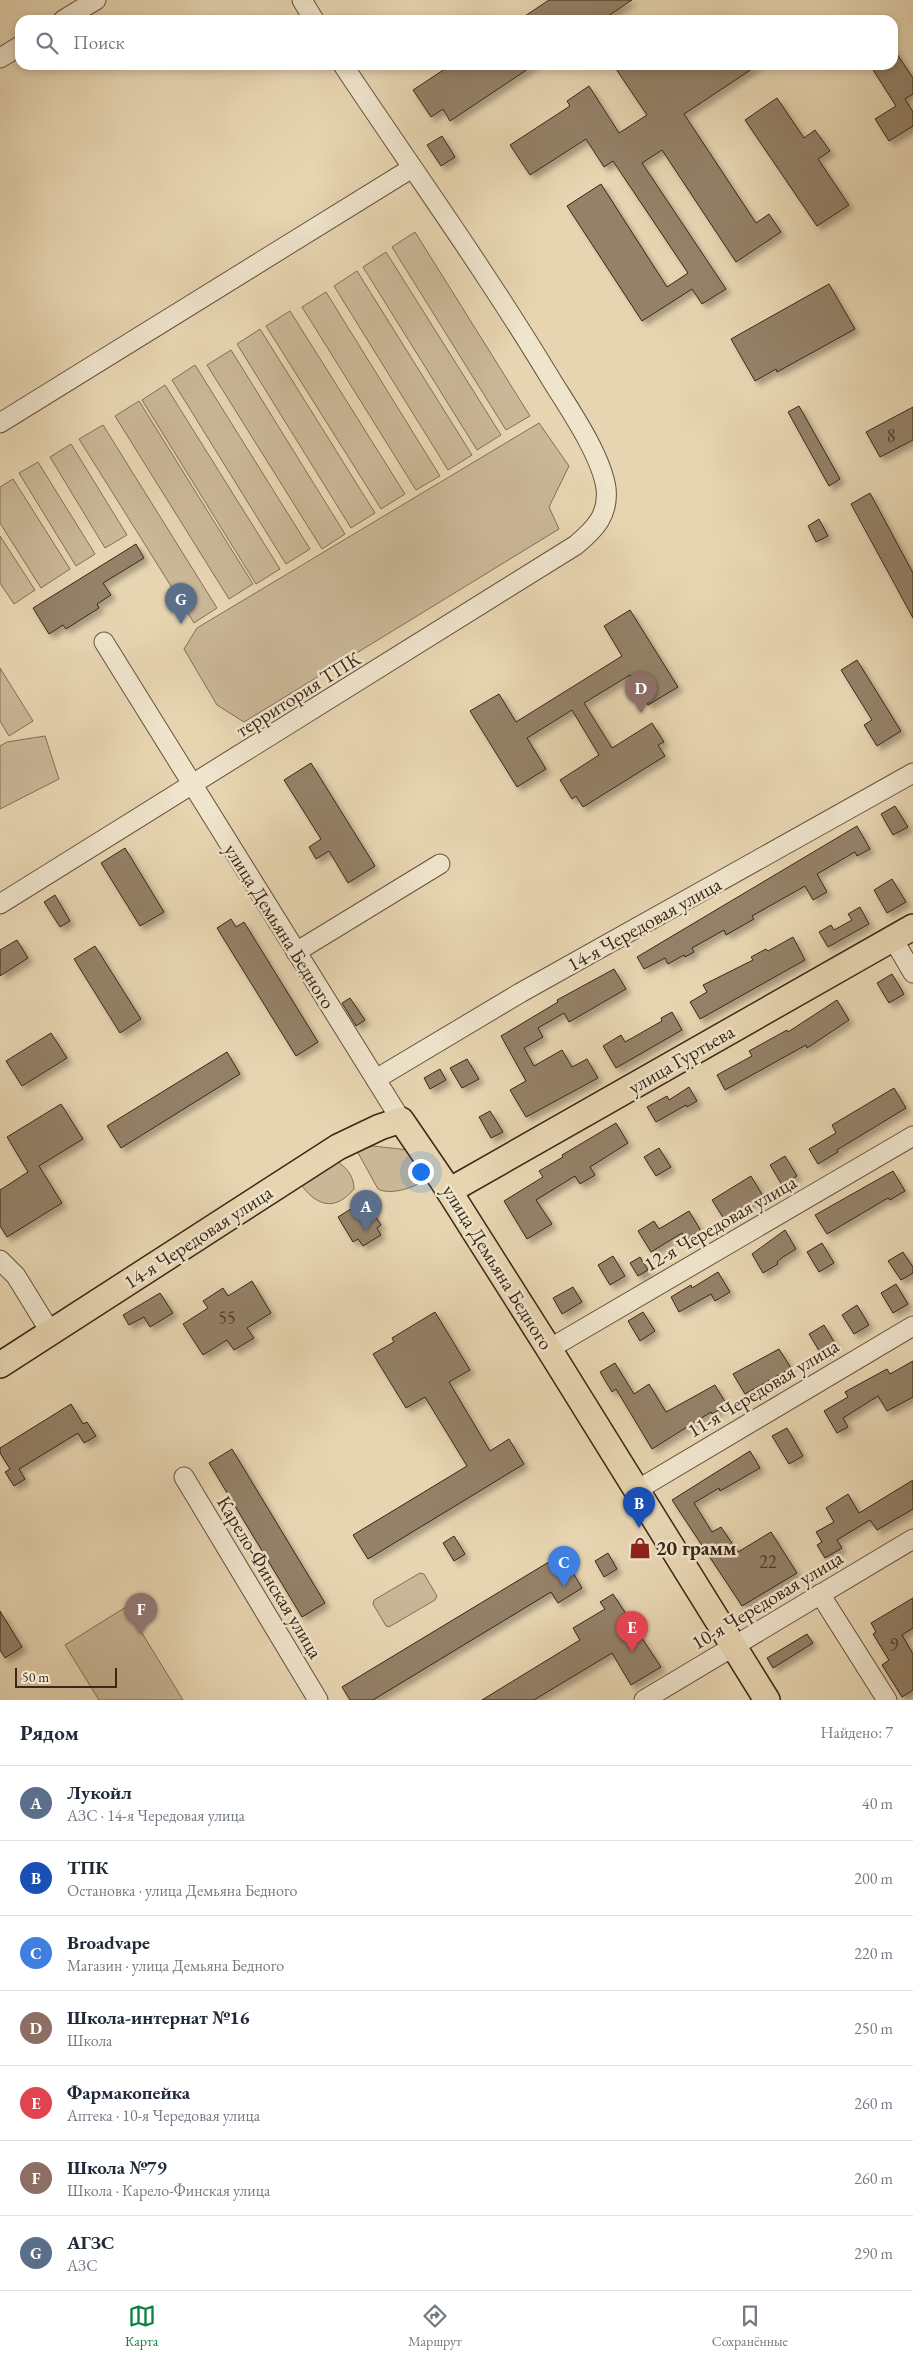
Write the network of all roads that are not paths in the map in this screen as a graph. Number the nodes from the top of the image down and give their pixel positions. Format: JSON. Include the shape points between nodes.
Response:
{"nodes":[{"id":1,"x":96,"y":0,"type":"edge"},
{"id":2,"x":302,"y":0,"type":"edge"},
{"id":3,"x":71,"y":15,"type":"edge"},
{"id":4,"x":311,"y":15,"type":"edge"},
{"id":5,"x":15,"y":49,"type":"edge"},
{"id":6,"x":0,"y":58,"type":"edge"},
{"id":7,"x":346,"y":70,"type":"edge"},
{"id":8,"x":412,"y":168,"type":"junction"},
{"id":9,"x":0,"y":423,"type":"edge"},
{"id":10,"x":104,"y":642,"type":"dead end"},
{"id":11,"x":913,"y":773,"type":"edge"},
{"id":12,"x":192,"y":786,"type":"junction"},
{"id":13,"x":440,"y":864,"type":"dead end"},
{"id":14,"x":0,"y":904,"type":"edge"},
{"id":15,"x":903,"y":933,"type":"edge"},
{"id":16,"x":296,"y":952,"type":"junction"},
{"id":17,"x":913,"y":973,"type":"edge"},
{"id":18,"x":376,"y":1079,"type":"junction"},
{"id":19,"x":401,"y":1120,"type":"junction"},
{"id":20,"x":913,"y":1136,"type":"edge"},
{"id":21,"x":449,"y":1192,"type":"junction"},
{"id":22,"x":0,"y":1260,"type":"edge"},
{"id":23,"x":913,"y":1326,"type":"edge"},
{"id":24,"x":51,"y":1333,"type":"junction"},
{"id":25,"x":549,"y":1349,"type":"junction"},
{"id":26,"x":0,"y":1365,"type":"edge"},
{"id":27,"x":184,"y":1477,"type":"dead end"},
{"id":28,"x":637,"y":1490,"type":"junction"},
{"id":29,"x":913,"y":1539,"type":"edge"},
{"id":30,"x":820,"y":1594,"type":"junction"},
{"id":31,"x":733,"y":1645,"type":"junction"},
{"id":32,"x":318,"y":1700,"type":"edge"},
{"id":33,"x":644,"y":1700,"type":"edge"},
{"id":34,"x":767,"y":1700,"type":"edge"},
{"id":35,"x":887,"y":1700,"type":"edge"}],
"edges":[{"from":1,"to":3,"type":"street"},
{"from":2,"to":4,"type":"street"},
{"from":5,"to":6,"type":"street"},
{"from":7,"to":8,"type":"street"},
{"from":8,"to":9,"type":"street"},
{"from":8,"to":12,"type":"street","name":"территория ТПК","via":[[510,312],[569,410],[600,466],[606,488],[606,507],[593,530],[576,546]]},
{"from":10,"to":12,"type":"street","name":"улица Демьяна Бедного"},
{"from":11,"to":18,"type":"street","name":"14-я Чередовая улица","via":[[520,994]]},
{"from":12,"to":14,"type":"street","name":"территория ТПК"},
{"from":12,"to":16,"type":"street","name":"улица Демьяна Бедного"},
{"from":13,"to":16,"type":"street"},
{"from":15,"to":17,"type":"street"},
{"from":15,"to":21,"type":"main road","name":"улица Гуртьева"},
{"from":16,"to":18,"type":"street","name":"улица Демьяна Бедного"},
{"from":18,"to":19,"type":"street","name":"улица Демьяна Бедного"},
{"from":19,"to":21,"type":"main road","name":"улица Демьяна Бедного"},
{"from":19,"to":24,"type":"main road","name":"14-я Чередовая улица","via":[[338,1147]]},
{"from":20,"to":25,"type":"street","name":"12-я Чередовая улица"},
{"from":21,"to":25,"type":"main road","name":"улица Демьяна Бедного"},
{"from":22,"to":24,"type":"street","via":[[16,1276]]},
{"from":23,"to":28,"type":"street","name":"11-я Чередовая улица"},
{"from":24,"to":26,"type":"main road","name":"14-я Чередовая улица"},
{"from":25,"to":28,"type":"main road","name":"улица Демьяна Бедного"},
{"from":27,"to":32,"type":"street","name":"Карело-Финская улица"},
{"from":28,"to":31,"type":"main road","name":"улица Демьяна Бедного"},
{"from":29,"to":30,"type":"street","name":"10-я Чередовая улица"},
{"from":30,"to":31,"type":"street","name":"10-я Чередовая улица"},
{"from":30,"to":35,"type":"street"},
{"from":31,"to":33,"type":"street","name":"10-я Чередовая улица"},
{"from":31,"to":34,"type":"main road","name":"улица Демьяна Бедного"}]}
